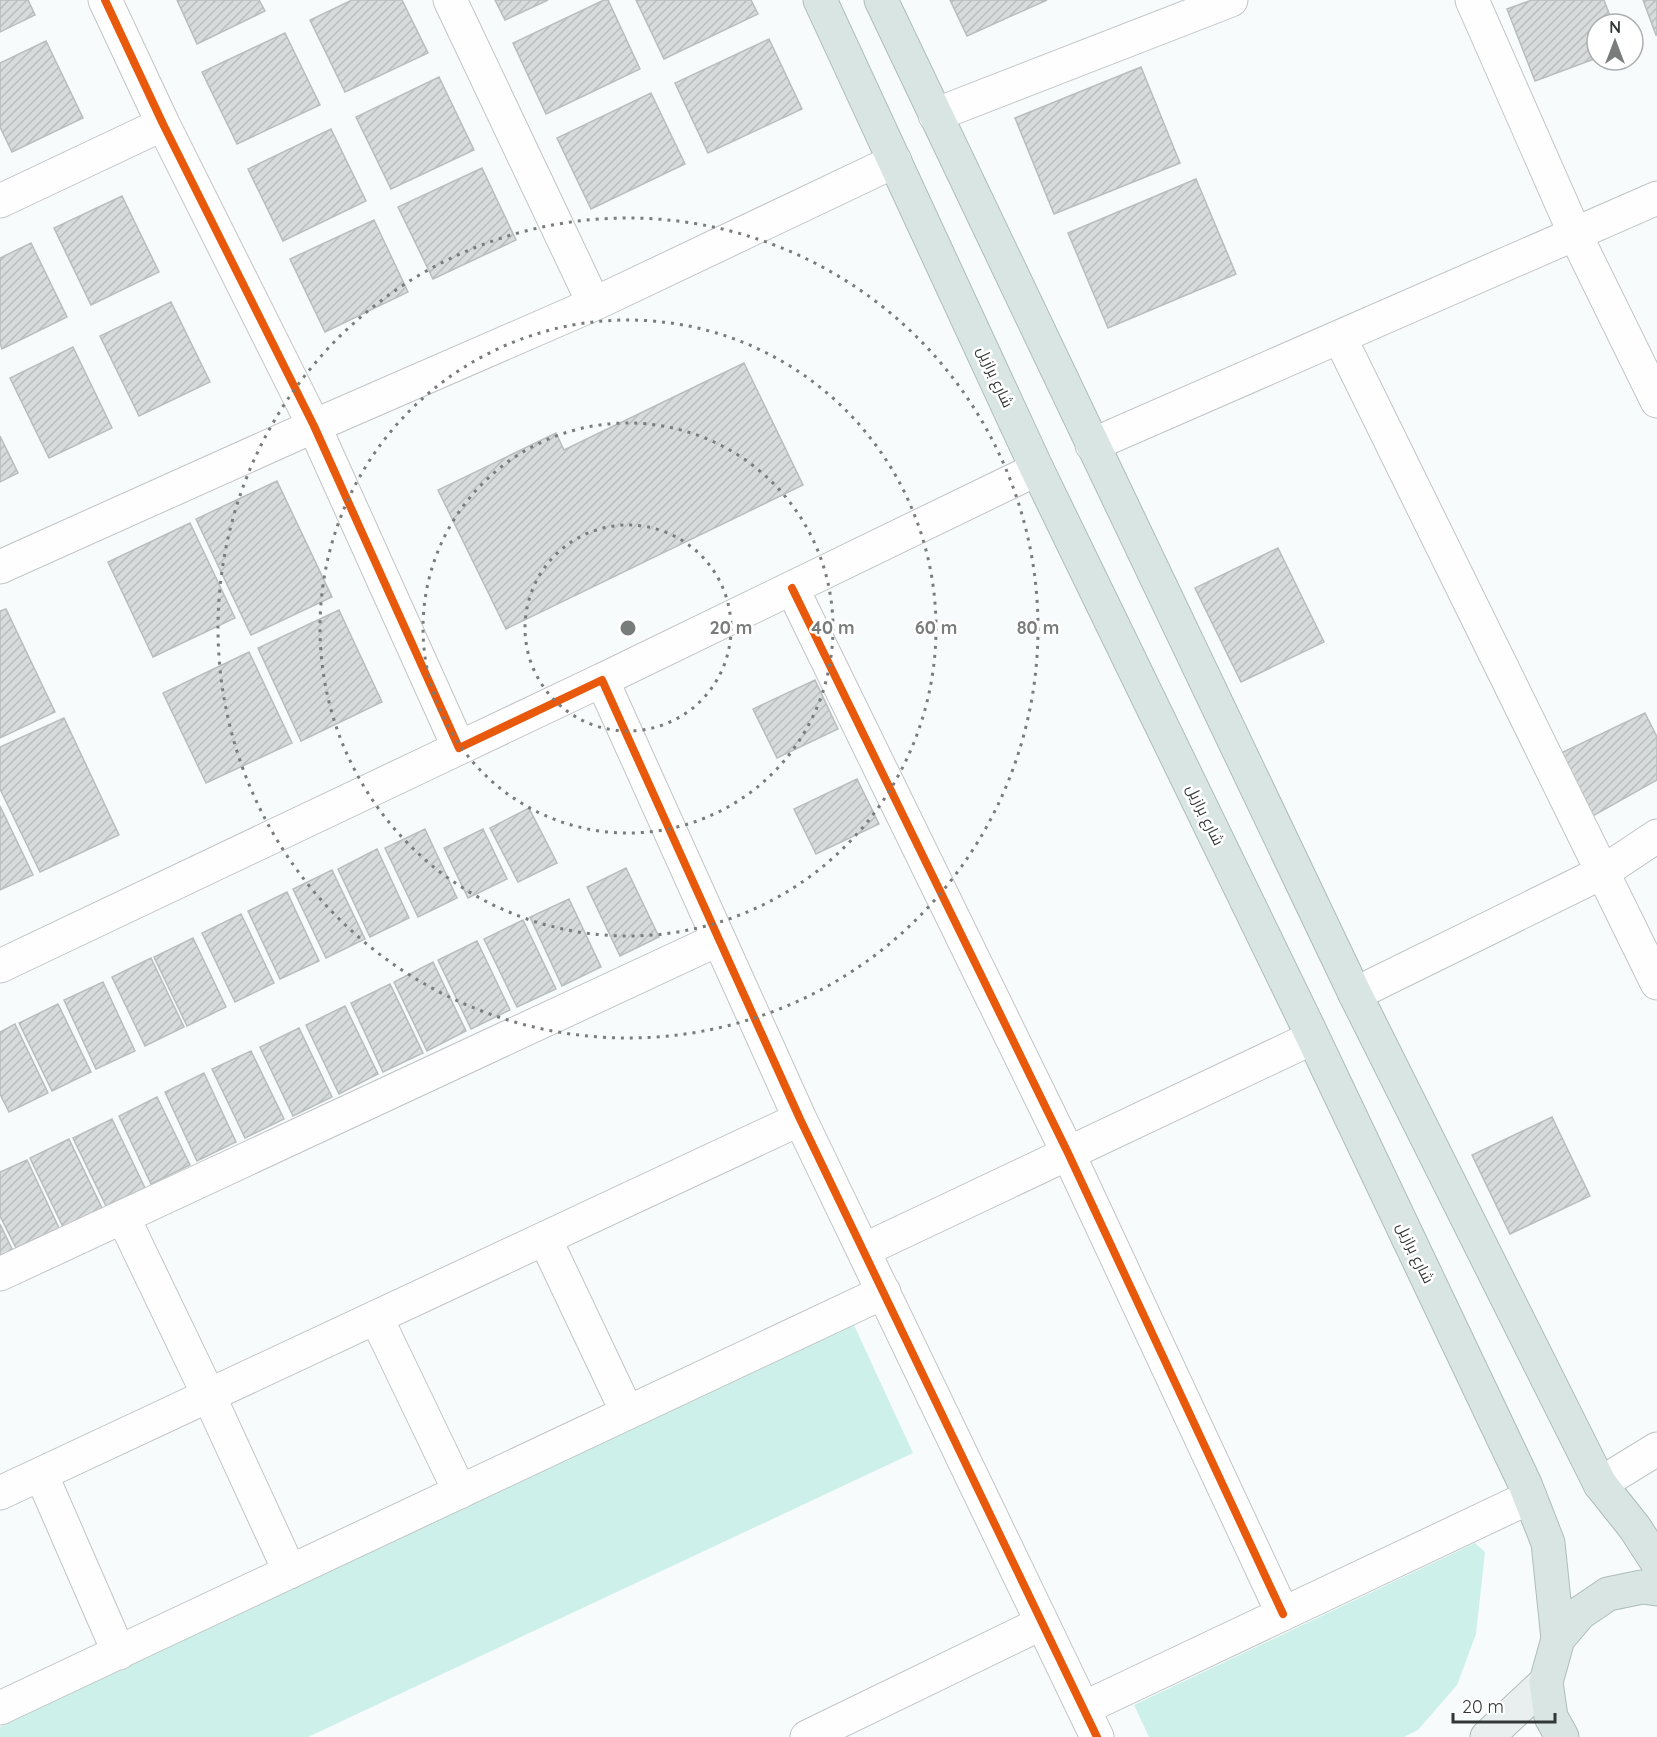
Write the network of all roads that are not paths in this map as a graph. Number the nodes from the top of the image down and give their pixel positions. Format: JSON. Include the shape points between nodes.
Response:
{"nodes":[{"id":1,"x":105,"y":0,"type":"edge"},
{"id":2,"x":450,"y":0,"type":"edge"},
{"id":3,"x":820,"y":0,"type":"edge"},
{"id":4,"x":881,"y":0,"type":"edge"},
{"id":5,"x":1231,"y":0,"type":"edge"},
{"id":6,"x":1472,"y":0,"type":"edge"},
{"id":7,"x":935,"y":115,"type":"junction"},
{"id":8,"x":163,"y":124,"type":"junction"},
{"id":9,"x":895,"y":161,"type":"junction"},
{"id":10,"x":1657,"y":198,"type":"edge"},
{"id":11,"x":0,"y":201,"type":"edge"},
{"id":12,"x":1575,"y":234,"type":"junction"},
{"id":13,"x":594,"y":304,"type":"junction"},
{"id":14,"x":1340,"y":338,"type":"junction"},
{"id":15,"x":1657,"y":401,"type":"edge"},
{"id":16,"x":314,"y":426,"type":"junction"},
{"id":17,"x":1092,"y":445,"type":"junction"},
{"id":18,"x":1037,"y":469,"type":"junction"},
{"id":19,"x":0,"y":567,"type":"edge"},
{"id":20,"x":792,"y":588,"type":"junction"},
{"id":21,"x":602,"y":680,"type":"junction"},
{"id":22,"x":459,"y":748,"type":"junction"},
{"id":23,"x":1657,"y":836,"type":"edge"},
{"id":24,"x":1603,"y":872,"type":"junction"},
{"id":25,"x":719,"y":939,"type":"junction"},
{"id":26,"x":0,"y":966,"type":"edge"},
{"id":27,"x":1657,"y":983,"type":"edge"},
{"id":28,"x":1355,"y":994,"type":"junction"},
{"id":29,"x":1312,"y":1038,"type":"junction"},
{"id":30,"x":801,"y":1119,"type":"junction"},
{"id":31,"x":1068,"y":1154,"type":"junction"},
{"id":32,"x":123,"y":1217,"type":"junction"},
{"id":33,"x":544,"y":1239,"type":"junction"},
{"id":34,"x":864,"y":1250,"type":"junction"},
{"id":35,"x":0,"y":1274,"type":"edge"},
{"id":36,"x":884,"y":1292,"type":"junction"},
{"id":37,"x":376,"y":1317,"type":"junction"},
{"id":38,"x":209,"y":1396,"type":"junction"},
{"id":39,"x":627,"y":1412,"type":"junction"},
{"id":40,"x":1657,"y":1449,"type":"edge"},
{"id":41,"x":42,"y":1474,"type":"junction"},
{"id":42,"x":1600,"y":1484,"type":"junction"},
{"id":43,"x":460,"y":1492,"type":"junction"},
{"id":44,"x":0,"y":1493,"type":"edge"},
{"id":45,"x":1530,"y":1497,"type":"junction"},
{"id":46,"x":1657,"y":1563,"type":"edge"},
{"id":47,"x":290,"y":1572,"type":"junction"},
{"id":48,"x":1657,"y":1589,"type":"edge"},
{"id":49,"x":1283,"y":1614,"type":"junction"},
{"id":50,"x":1042,"y":1623,"type":"junction"},
{"id":51,"x":1558,"y":1639,"type":"junction"},
{"id":52,"x":119,"y":1653,"type":"junction"},
{"id":53,"x":1546,"y":1683,"type":"junction"},
{"id":54,"x":1084,"y":1707,"type":"junction"},
{"id":55,"x":0,"y":1708,"type":"edge"},
{"id":56,"x":807,"y":1737,"type":"edge"},
{"id":57,"x":1096,"y":1737,"type":"edge"},
{"id":58,"x":1487,"y":1737,"type":"edge"},
{"id":59,"x":1562,"y":1737,"type":"edge"}],
"edges":[{"from":1,"to":8,"type":"street"},
{"from":2,"to":13,"type":"street"},
{"from":3,"to":9,"type":"highway","name":"شارع برازيل"},
{"from":4,"to":7,"type":"highway"},
{"from":5,"to":7,"type":"street"},
{"from":6,"to":12,"type":"street"},
{"from":7,"to":17,"type":"highway"},
{"from":8,"to":11,"type":"street"},
{"from":8,"to":16,"type":"street"},
{"from":9,"to":13,"type":"street"},
{"from":9,"to":18,"type":"highway","name":"شارع برازيل"},
{"from":10,"to":12,"type":"street"},
{"from":12,"to":14,"type":"street"},
{"from":12,"to":15,"type":"street"},
{"from":13,"to":16,"type":"street"},
{"from":14,"to":17,"type":"street"},
{"from":14,"to":24,"type":"street"},
{"from":16,"to":19,"type":"street"},
{"from":16,"to":22,"type":"street"},
{"from":17,"to":28,"type":"highway"},
{"from":18,"to":20,"type":"street"},
{"from":18,"to":29,"type":"highway","name":"شارع برازيل"},
{"from":20,"to":21,"type":"street"},
{"from":20,"to":31,"type":"street"},
{"from":21,"to":22,"type":"street"},
{"from":21,"to":25,"type":"street"},
{"from":22,"to":26,"type":"street"},
{"from":23,"to":24,"type":"street"},
{"from":24,"to":27,"type":"street"},
{"from":24,"to":28,"type":"street"},
{"from":25,"to":30,"type":"street"},
{"from":25,"to":32,"type":"street"},
{"from":28,"to":42,"type":"highway"},
{"from":29,"to":31,"type":"street"},
{"from":29,"to":45,"type":"highway","name":"شارع برازيل"},
{"from":30,"to":33,"type":"street"},
{"from":30,"to":34,"type":"street"},
{"from":31,"to":34,"type":"street"},
{"from":31,"to":49,"type":"street"},
{"from":32,"to":35,"type":"street"},
{"from":32,"to":38,"type":"street"},
{"from":33,"to":37,"type":"street"},
{"from":33,"to":39,"type":"street"},
{"from":34,"to":36,"type":"street"},
{"from":36,"to":39,"type":"street"},
{"from":36,"to":50,"type":"street"},
{"from":37,"to":38,"type":"street"},
{"from":37,"to":43,"type":"street"},
{"from":38,"to":41,"type":"street"},
{"from":38,"to":47,"type":"street"},
{"from":39,"to":43,"type":"street"},
{"from":40,"to":42,"type":"street"},
{"from":41,"to":44,"type":"street"},
{"from":41,"to":52,"type":"street"},
{"from":42,"to":46,"type":"highway"},
{"from":43,"to":47,"type":"street"},
{"from":45,"to":49,"type":"street"},
{"from":45,"to":51,"type":"highway","name":"شارع برازيل","via":[[1548,1543]]},
{"from":47,"to":52,"type":"street"},
{"from":48,"to":51,"type":"highway","via":[[1642,1587],[1608,1594],[1580,1612]]},
{"from":49,"to":54,"type":"street"},
{"from":50,"to":54,"type":"street"},
{"from":50,"to":56,"type":"street"},
{"from":51,"to":53,"type":"highway"},
{"from":52,"to":55,"type":"street"},
{"from":53,"to":58,"type":"main road"},
{"from":53,"to":59,"type":"highway","via":[[1551,1717]]},
{"from":54,"to":57,"type":"street"}]}
